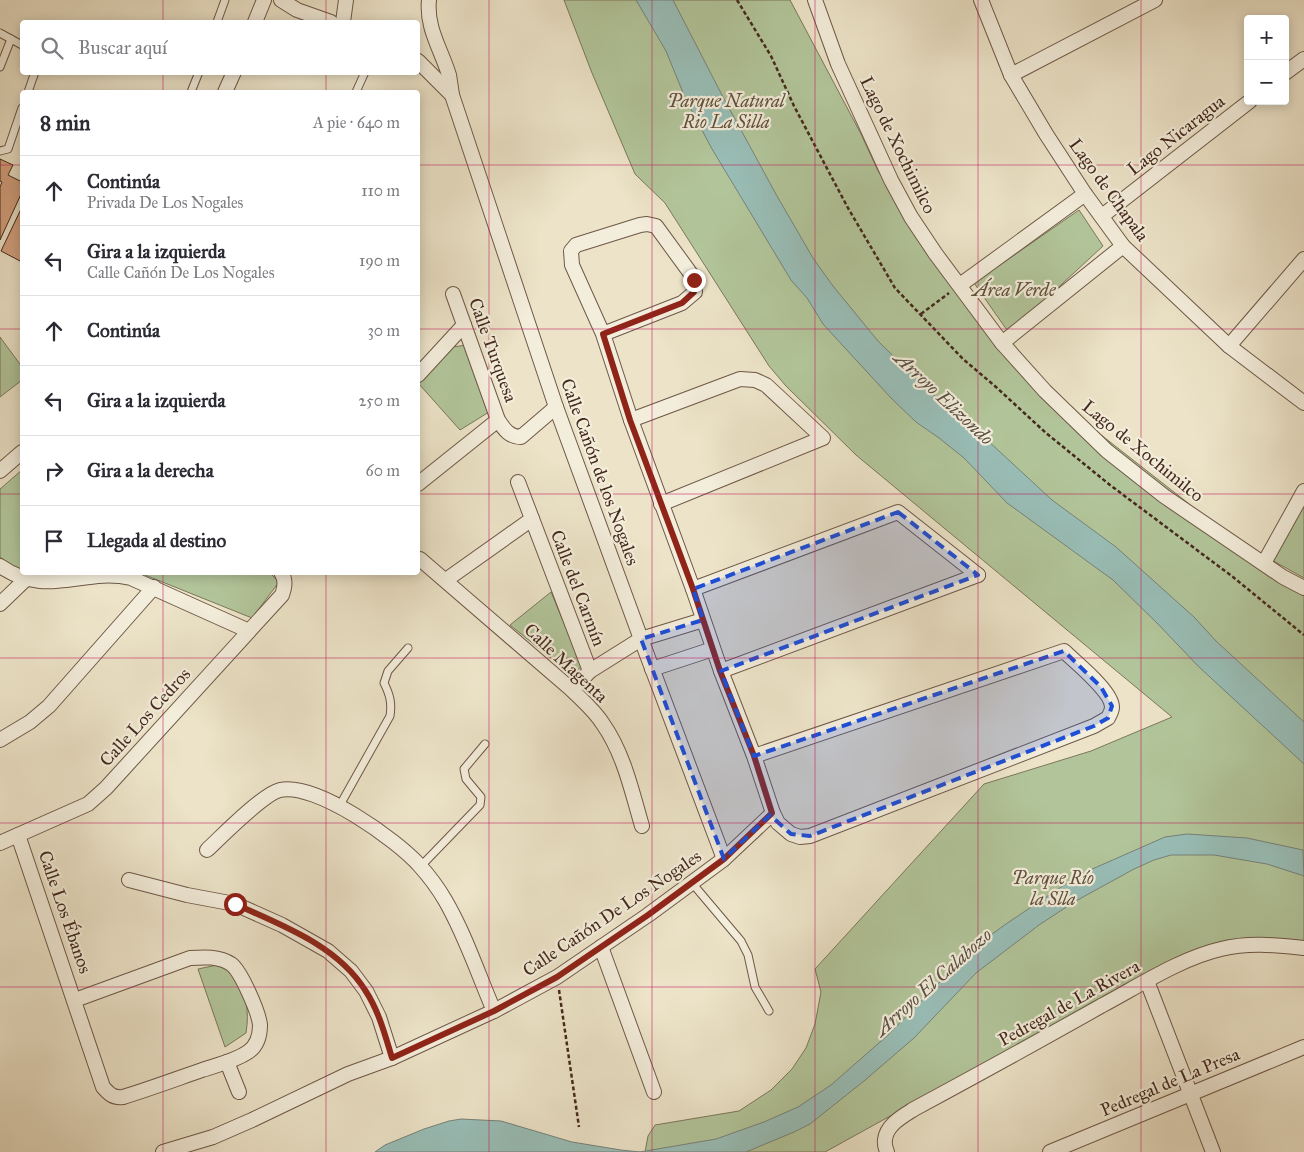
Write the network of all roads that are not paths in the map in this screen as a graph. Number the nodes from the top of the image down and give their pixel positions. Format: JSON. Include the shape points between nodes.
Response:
{"nodes":[{"id":1,"x":225,"y":0,"type":"edge"},
{"id":2,"x":264,"y":0,"type":"edge"},
{"id":3,"x":280,"y":0,"type":"edge"},
{"id":4,"x":346,"y":0,"type":"edge"},
{"id":5,"x":429,"y":0,"type":"edge"},
{"id":6,"x":815,"y":0,"type":"edge"},
{"id":7,"x":981,"y":0,"type":"edge"},
{"id":8,"x":1155,"y":0,"type":"edge"},
{"id":9,"x":218,"y":20,"type":"edge"},
{"id":10,"x":256,"y":20,"type":"edge"},
{"id":11,"x":325,"y":20,"type":"edge"},
{"id":12,"x":343,"y":20,"type":"edge"},
{"id":13,"x":0,"y":33,"type":"edge"},
{"id":14,"x":10,"y":39,"type":"junction"},
{"id":15,"x":20,"y":44,"type":"edge"},
{"id":16,"x":1304,"y":59,"type":"edge"},
{"id":17,"x":420,"y":63,"type":"edge"},
{"id":18,"x":0,"y":67,"type":"edge"},
{"id":19,"x":1289,"y":71,"type":"edge"},
{"id":20,"x":34,"y":75,"type":"edge"},
{"id":21,"x":198,"y":75,"type":"edge"},
{"id":22,"x":233,"y":75,"type":"edge"},
{"id":23,"x":364,"y":75,"type":"edge"},
{"id":24,"x":1011,"y":75,"type":"junction"},
{"id":25,"x":29,"y":90,"type":"edge"},
{"id":26,"x":192,"y":90,"type":"edge"},
{"id":27,"x":227,"y":90,"type":"edge"},
{"id":28,"x":357,"y":90,"type":"edge"},
{"id":29,"x":452,"y":94,"type":"junction"},
{"id":30,"x":1245,"y":105,"type":"edge"},
{"id":31,"x":20,"y":114,"type":"edge"},
{"id":32,"x":0,"y":151,"type":"edge"},
{"id":33,"x":1085,"y":194,"type":"junction"},
{"id":34,"x":1102,"y":216,"type":"junction"},
{"id":35,"x":1123,"y":246,"type":"junction"},
{"id":36,"x":1304,"y":259,"type":"edge"},
{"id":37,"x":960,"y":285,"type":"junction"},
{"id":38,"x":452,"y":294,"type":"dead end"},
{"id":39,"x":464,"y":325,"type":"junction"},
{"id":40,"x":603,"y":334,"type":"junction"},
{"id":41,"x":1002,"y":342,"type":"junction"},
{"id":42,"x":1229,"y":346,"type":"junction"},
{"id":43,"x":420,"y":372,"type":"edge"},
{"id":44,"x":1304,"y":403,"type":"edge"},
{"id":45,"x":556,"y":407,"type":"junction"},
{"id":46,"x":498,"y":420,"type":"junction"},
{"id":47,"x":630,"y":420,"type":"junction"},
{"id":48,"x":20,"y":454,"type":"edge"},
{"id":49,"x":0,"y":471,"type":"edge"},
{"id":50,"x":420,"y":482,"type":"edge"},
{"id":51,"x":518,"y":482,"type":"dead end"},
{"id":52,"x":1304,"y":491,"type":"edge"},
{"id":53,"x":661,"y":504,"type":"junction"},
{"id":54,"x":532,"y":519,"type":"junction"},
{"id":55,"x":420,"y":559,"type":"dead end"},
{"id":56,"x":1264,"y":563,"type":"junction"},
{"id":57,"x":0,"y":566,"type":"edge"},
{"id":58,"x":103,"y":575,"type":"edge"},
{"id":59,"x":120,"y":575,"type":"edge"},
{"id":60,"x":283,"y":576,"type":"edge"},
{"id":61,"x":26,"y":579,"type":"junction"},
{"id":62,"x":446,"y":580,"type":"junction"},
{"id":63,"x":154,"y":587,"type":"junction"},
{"id":64,"x":1304,"y":588,"type":"edge"},
{"id":65,"x":693,"y":589,"type":"junction"},
{"id":66,"x":0,"y":604,"type":"edge"},
{"id":67,"x":704,"y":620,"type":"junction"},
{"id":68,"x":249,"y":631,"type":"junction"},
{"id":69,"x":641,"y":639,"type":"junction"},
{"id":70,"x":408,"y":648,"type":"dead end"},
{"id":71,"x":713,"y":649,"type":"junction"},
{"id":72,"x":652,"y":669,"type":"junction"},
{"id":73,"x":590,"y":671,"type":"junction"},
{"id":74,"x":720,"y":671,"type":"junction"},
{"id":75,"x":572,"y":690,"type":"junction"},
{"id":76,"x":0,"y":740,"type":"edge"},
{"id":77,"x":485,"y":744,"type":"dead end"},
{"id":78,"x":754,"y":756,"type":"junction"},
{"id":79,"x":340,"y":805,"type":"junction"},
{"id":80,"x":772,"y":813,"type":"junction"},
{"id":81,"x":642,"y":826,"type":"dead end"},
{"id":82,"x":18,"y":835,"type":"junction"},
{"id":83,"x":0,"y":843,"type":"edge"},
{"id":84,"x":207,"y":850,"type":"dead end"},
{"id":85,"x":724,"y":859,"type":"junction"},
{"id":86,"x":420,"y":867,"type":"junction"},
{"id":87,"x":129,"y":880,"type":"dead end"},
{"id":88,"x":692,"y":883,"type":"junction"},
{"id":89,"x":602,"y":947,"type":"junction"},
{"id":90,"x":1304,"y":948,"type":"edge"},
{"id":91,"x":1147,"y":981,"type":"junction"},
{"id":92,"x":75,"y":1000,"type":"junction"},
{"id":93,"x":494,"y":1011,"type":"junction"},
{"id":94,"x":769,"y":1011,"type":"dead end"},
{"id":95,"x":1304,"y":1047,"type":"edge"},
{"id":96,"x":392,"y":1058,"type":"junction"},
{"id":97,"x":227,"y":1062,"type":"junction"},
{"id":98,"x":240,"y":1092,"type":"dead end"},
{"id":99,"x":654,"y":1092,"type":"dead end"},
{"id":100,"x":1191,"y":1093,"type":"junction"},
{"id":101,"x":163,"y":1152,"type":"edge"},
{"id":102,"x":887,"y":1152,"type":"edge"},
{"id":103,"x":1050,"y":1152,"type":"edge"},
{"id":104,"x":1213,"y":1152,"type":"edge"}],
"edges":[{"from":1,"to":9,"type":"lane"},
{"from":2,"to":10,"type":"street"},
{"from":3,"to":11,"type":"street"},
{"from":4,"to":12,"type":"street"},
{"from":5,"to":29,"type":"street","name":"Calle Cañón de los Nogales","via":[[431,28],[449,75]]},
{"from":6,"to":37,"type":"street","name":"Lago de Xochimilco","via":[[838,64],[891,180],[922,233]]},
{"from":7,"to":24,"type":"street","name":"Lago de Chapala"},
{"from":8,"to":24,"type":"street"},
{"from":13,"to":14,"type":"lane"},
{"from":14,"to":15,"type":"lane"},
{"from":14,"to":18,"type":"lane"},
{"from":16,"to":19,"type":"street"},
{"from":17,"to":29,"type":"street","name":"Calle Cañón de los Nogales"},
{"from":20,"to":25,"type":"lane"},
{"from":21,"to":26,"type":"lane"},
{"from":22,"to":27,"type":"street"},
{"from":23,"to":28,"type":"lane"},
{"from":24,"to":33,"type":"street","name":"Lago de Chapala"},
{"from":29,"to":45,"type":"street","name":"Calle Cañón de los Nogales"},
{"from":30,"to":34,"type":"street","name":"Lago Nicaragua"},
{"from":31,"to":32,"type":"lane","via":[[8,149]]},
{"from":33,"to":34,"type":"street","name":"Lago de Chapala"},
{"from":33,"to":37,"type":"street"},
{"from":34,"to":35,"type":"street","name":"Lago de Chapala"},
{"from":35,"to":41,"type":"street"},
{"from":35,"to":42,"type":"street","name":"Lago de Chapala"},
{"from":36,"to":42,"type":"street"},
{"from":37,"to":41,"type":"street","name":"Lago de Xochimilco"},
{"from":38,"to":39,"type":"street","name":"Calle Turquesa"},
{"from":39,"to":43,"type":"street"},
{"from":39,"to":46,"type":"street","name":"Calle Turquesa"},
{"from":40,"to":40,"type":"street","via":[[682,303],[694,292],[691,274],[656,226],[640,225],[613,233],[576,245],[571,252],[572,265]]},
{"from":40,"to":47,"type":"street"},
{"from":41,"to":56,"type":"street","name":"Lago de Xochimilco","via":[[1045,391],[1107,451],[1164,496]]},
{"from":42,"to":44,"type":"street","name":"Lago de Chapala"},
{"from":45,"to":46,"type":"street","name":"Calle Turquesa","via":[[519,437],[508,433]]},
{"from":45,"to":69,"type":"street","name":"Calle Cañón de los Nogales"},
{"from":46,"to":50,"type":"street","name":"Calle Turquesa"},
{"from":47,"to":53,"type":"street"},
{"from":47,"to":53,"type":"street","via":[[729,382],[747,379],[766,385],[823,438]]},
{"from":48,"to":49,"type":"street"},
{"from":51,"to":54,"type":"street","name":"Calle del Carmín"},
{"from":52,"to":56,"type":"street"},
{"from":53,"to":65,"type":"street"},
{"from":54,"to":62,"type":"street"},
{"from":54,"to":73,"type":"street","name":"Calle del Carmín"},
{"from":55,"to":62,"type":"street","name":"Calle Magenta"},
{"from":56,"to":64,"type":"street","name":"Lago de Xochimilco"},
{"from":57,"to":61,"type":"street"},
{"from":58,"to":61,"type":"street","via":[[59,582]]},
{"from":59,"to":63,"type":"street"},
{"from":60,"to":68,"type":"street","name":"Calle Los Cedros","via":[[285,587],[282,594]]},
{"from":61,"to":66,"type":"street"},
{"from":62,"to":75,"type":"street","name":"Calle Magenta"},
{"from":63,"to":68,"type":"street"},
{"from":63,"to":76,"type":"street","via":[[49,706]]},
{"from":65,"to":67,"type":"street"},
{"from":65,"to":74,"type":"street","via":[[898,512],[978,575]]},
{"from":67,"to":69,"type":"street"},
{"from":67,"to":71,"type":"street"},
{"from":68,"to":82,"type":"street","name":"Calle Los Cedros","via":[[88,804]]},
{"from":69,"to":72,"type":"street","name":"Calle Cañón de los Nogales"},
{"from":69,"to":73,"type":"street"},
{"from":70,"to":79,"type":"lane","via":[[388,671],[384,683],[392,706],[390,716]]},
{"from":71,"to":72,"type":"street"},
{"from":71,"to":74,"type":"street"},
{"from":72,"to":85,"type":"street","name":"Calle Cañón de los Nogales"},
{"from":73,"to":75,"type":"street"},
{"from":74,"to":78,"type":"street"},
{"from":75,"to":81,"type":"street","name":"Calle Magenta","via":[[594,712],[613,741]]},
{"from":77,"to":86,"type":"lane","via":[[464,769],[466,779],[481,797],[480,805]]},
{"from":78,"to":80,"type":"street"},
{"from":78,"to":80,"type":"street","via":[[1064,651],[1111,701],[1108,718],[1099,724],[810,836],[791,834]]},
{"from":79,"to":84,"type":"street","via":[[305,792],[280,790],[232,826]]},
{"from":79,"to":86,"type":"street","via":[[379,832]]},
{"from":80,"to":85,"type":"street","name":"Calle Cañón De Los Nogales"},
{"from":82,"to":83,"type":"street","name":"Calle Los Cedros"},
{"from":82,"to":92,"type":"street","name":"Calle Los Ébanos"},
{"from":85,"to":88,"type":"street","name":"Calle Cañón De Los Nogales"},
{"from":86,"to":93,"type":"street","via":[[444,900]]},
{"from":87,"to":96,"type":"street","via":[[235,904],[328,951],[351,971],[366,990]]},
{"from":88,"to":89,"type":"street","name":"Calle Cañón De Los Nogales"},
{"from":88,"to":94,"type":"lane","via":[[741,941],[755,987]]},
{"from":89,"to":93,"type":"street","name":"Calle Cañón De Los Nogales","via":[[557,977]]},
{"from":89,"to":99,"type":"street"},
{"from":90,"to":91,"type":"street","name":"Pedregal de La Rivera","via":[[1241,944],[1187,961]]},
{"from":91,"to":100,"type":"street"},
{"from":91,"to":102,"type":"street","name":"Pedregal de La Rivera","via":[[908,1113],[889,1128],[885,1140]]},
{"from":92,"to":97,"type":"street","name":"Calle Los Ébanos","via":[[103,1087],[112,1096],[134,1094]]},
{"from":92,"to":97,"type":"street","name":"Calle Los Ébanos","via":[[190,958],[222,959],[241,974],[260,1023],[256,1045]]},
{"from":93,"to":96,"type":"street","name":"Calle Cañón De Los Nogales"},
{"from":95,"to":100,"type":"street","name":"Pedregal de La Presa"},
{"from":96,"to":101,"type":"street","name":"Calle Cañón De Los Nogales","via":[[348,1074],[213,1137]]},
{"from":97,"to":98,"type":"street"},
{"from":100,"to":103,"type":"street","name":"Pedregal de La Presa"},
{"from":100,"to":104,"type":"street"}]}
